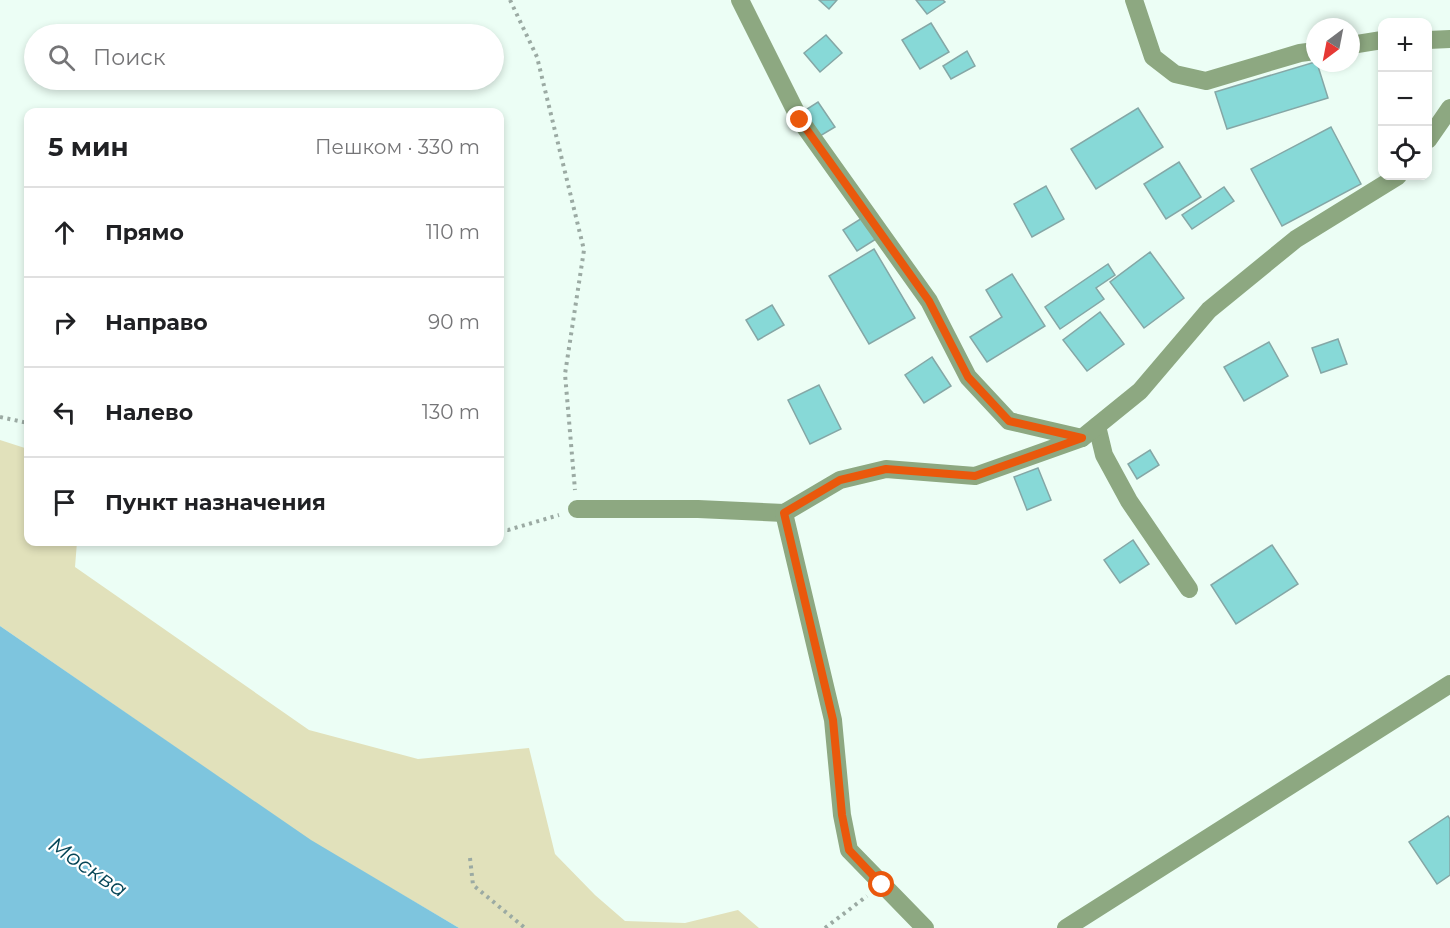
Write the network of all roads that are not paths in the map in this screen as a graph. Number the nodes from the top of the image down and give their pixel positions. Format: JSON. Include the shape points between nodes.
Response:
{"nodes":[{"id":1,"x":740,"y":0,"type":"edge"},
{"id":2,"x":1134,"y":0,"type":"edge"},
{"id":3,"x":1450,"y":39,"type":"edge"},
{"id":4,"x":1432,"y":40,"type":"edge"},
{"id":5,"x":1378,"y":41,"type":"edge"},
{"id":6,"x":1360,"y":44,"type":"edge"},
{"id":7,"x":1306,"y":53,"type":"edge"},
{"id":8,"x":1450,"y":108,"type":"edge"},
{"id":9,"x":1432,"y":134,"type":"edge"},
{"id":10,"x":1392,"y":180,"type":"edge"},
{"id":11,"x":1097,"y":426,"type":"junction"},
{"id":12,"x":1082,"y":438,"type":"junction"},
{"id":13,"x":577,"y":509,"type":"road end"},
{"id":14,"x":784,"y":513,"type":"junction"},
{"id":15,"x":1189,"y":589,"type":"dead end"},
{"id":16,"x":1450,"y":684,"type":"edge"},
{"id":17,"x":925,"y":928,"type":"edge"},
{"id":18,"x":1066,"y":928,"type":"edge"}],
"edges":[{"from":1,"to":12,"type":"street","via":[[800,120],[929,301],[968,377],[1009,421]]},
{"from":2,"to":7,"type":"street","via":[[1153,57],[1175,75],[1206,81]]},
{"from":3,"to":4,"type":"street"},
{"from":5,"to":6,"type":"street"},
{"from":8,"to":9,"type":"street"},
{"from":10,"to":11,"type":"street","via":[[1296,239],[1209,310],[1140,391]]},
{"from":11,"to":12,"type":"street"},
{"from":11,"to":15,"type":"street","via":[[1104,455],[1129,501]]},
{"from":12,"to":14,"type":"street","via":[[975,476],[886,469],[840,480]]},
{"from":13,"to":14,"type":"street"},
{"from":14,"to":17,"type":"street","via":[[833,720],[849,850]]},
{"from":16,"to":18,"type":"street"}]}
